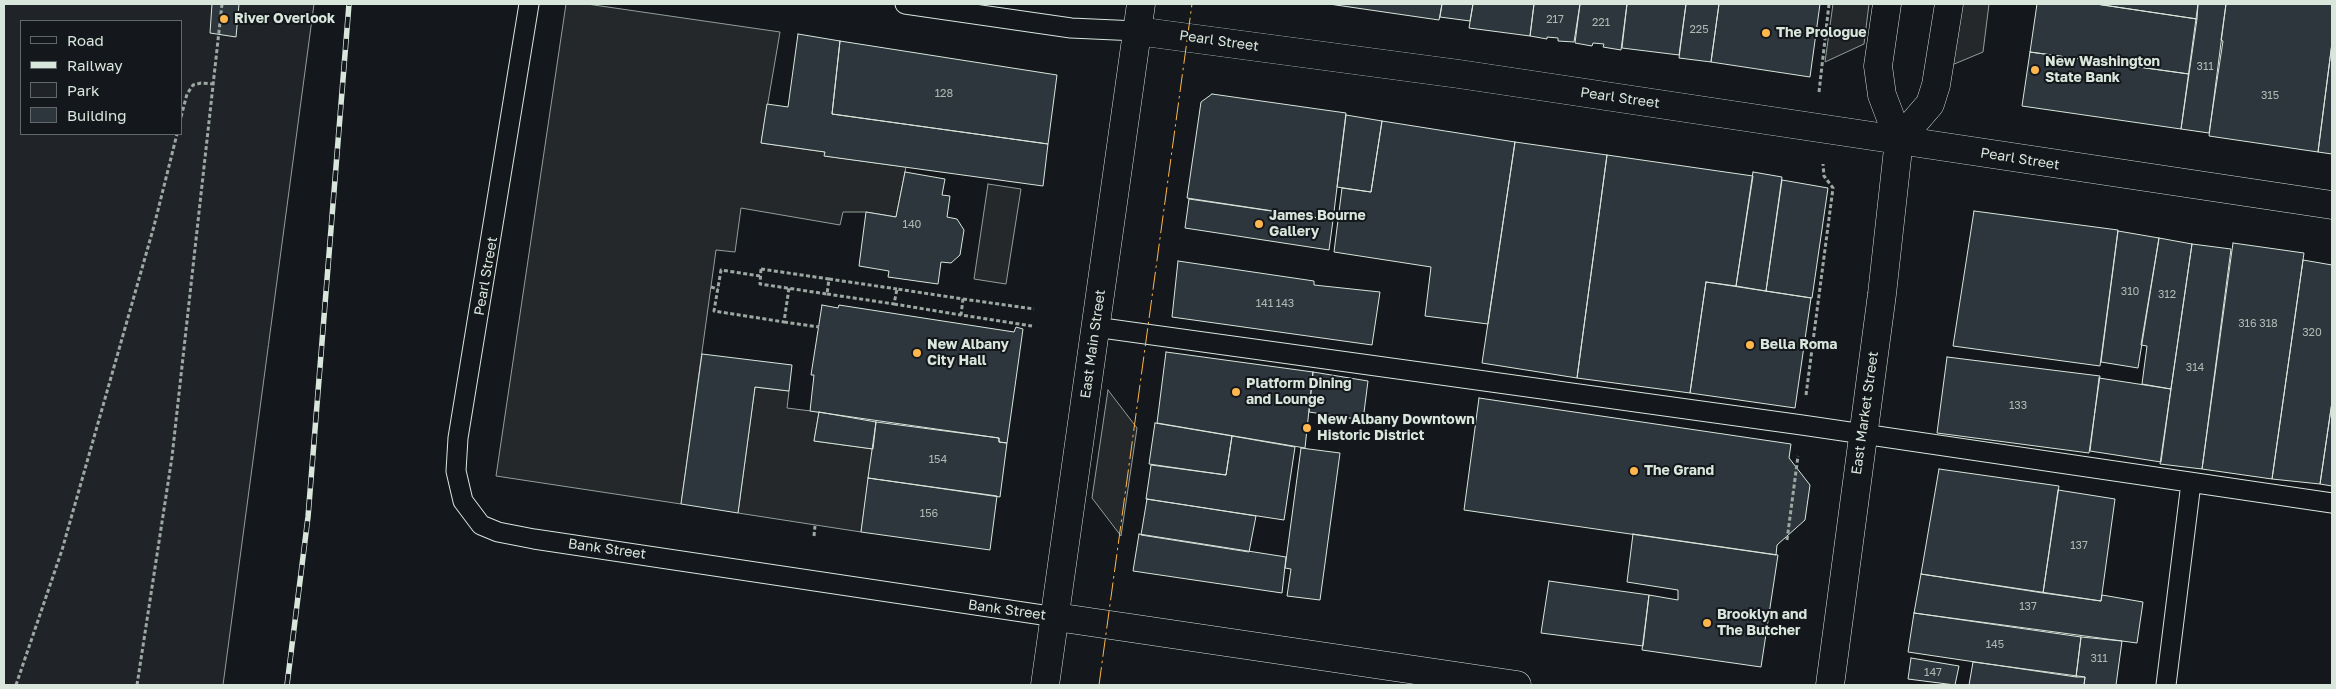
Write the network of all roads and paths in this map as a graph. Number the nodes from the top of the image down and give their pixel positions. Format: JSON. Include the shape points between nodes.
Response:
{"nodes":[{"id":1,"x":222,"y":4,"type":"edge"},
{"id":2,"x":529,"y":4,"type":"edge"},
{"id":3,"x":905,"y":4,"type":"edge"},
{"id":4,"x":1141,"y":4,"type":"edge"},
{"id":5,"x":1829,"y":4,"type":"edge"},
{"id":6,"x":1887,"y":4,"type":"edge"},
{"id":7,"x":1949,"y":4,"type":"edge"},
{"id":8,"x":1137,"y":31,"type":"junction"},
{"id":9,"x":214,"y":84,"type":"junction"},
{"id":10,"x":182,"y":113,"type":"edge"},
{"id":11,"x":1821,"y":128,"type":"junction"},
{"id":12,"x":177,"y":135,"type":"edge"},
{"id":13,"x":1899,"y":140,"type":"junction"},
{"id":14,"x":2332,"y":205,"type":"edge"},
{"id":15,"x":760,"y":276,"type":"junction"},
{"id":16,"x":829,"y":279,"type":"junction"},
{"id":17,"x":711,"y":287,"type":"dead end"},
{"id":18,"x":718,"y":288,"type":"junction"},
{"id":19,"x":789,"y":288,"type":"junction"},
{"id":20,"x":897,"y":289,"type":"junction"},
{"id":21,"x":827,"y":294,"type":"junction"},
{"id":22,"x":963,"y":299,"type":"junction"},
{"id":23,"x":894,"y":304,"type":"junction"},
{"id":24,"x":1034,"y":309,"type":"dead end"},
{"id":25,"x":961,"y":315,"type":"junction"},
{"id":26,"x":784,"y":322,"type":"junction"},
{"id":27,"x":1032,"y":326,"type":"dead end"},
{"id":28,"x":1095,"y":327,"type":"junction"},
{"id":29,"x":818,"y":328,"type":"dead end"},
{"id":30,"x":1802,"y":425,"type":"junction"},
{"id":31,"x":1862,"y":434,"type":"junction"},
{"id":32,"x":2191,"y":483,"type":"junction"},
{"id":33,"x":2332,"y":503,"type":"edge"},
{"id":34,"x":815,"y":526,"type":"dead end"},
{"id":35,"x":498,"y":532,"type":"joint"},
{"id":36,"x":814,"y":536,"type":"dead end"},
{"id":37,"x":1787,"y":540,"type":"dead end"},
{"id":38,"x":1056,"y":617,"type":"junction"},
{"id":39,"x":1402,"y":677,"type":"edge"},
{"id":40,"x":16,"y":685,"type":"edge"},
{"id":41,"x":137,"y":685,"type":"edge"},
{"id":42,"x":1045,"y":685,"type":"edge"},
{"id":43,"x":1517,"y":685,"type":"edge"},
{"id":44,"x":1830,"y":685,"type":"edge"},
{"id":45,"x":2166,"y":685,"type":"edge"}],
"edges":[{"from":1,"to":9,"type":"path"},
{"from":2,"to":35,"type":"lane","name":"Pearl Street","via":[[458,438],[456,471],[463,501],[481,525]]},
{"from":3,"to":8,"type":"lane","name":"Pearl Street","via":[[1071,28]]},
{"from":4,"to":8,"type":"street","name":"East Main Street"},
{"from":5,"to":11,"type":"path","via":[[1818,83]]},
{"from":6,"to":13,"type":"street","name":"East Market Street","via":[[1878,66],[1882,95]]},
{"from":7,"to":13,"type":"street","via":[[1930,104]]},
{"from":8,"to":11,"type":"street","name":"Pearl Street","via":[[1459,74]]},
{"from":8,"to":28,"type":"street","name":"East Main Street"},
{"from":9,"to":10,"type":"path","via":[[193,85]]},
{"from":9,"to":41,"type":"path","via":[[172,456]]},
{"from":11,"to":13,"type":"street","name":"Pearl Street"},
{"from":11,"to":30,"type":"path","via":[[1824,176],[1833,188]]},
{"from":12,"to":40,"type":"path","via":[[64,541]]},
{"from":13,"to":14,"type":"street","name":"Pearl Street"},
{"from":13,"to":31,"type":"street","name":"East Market Street"},
{"from":15,"to":16,"type":"path","via":[[761,269]]},
{"from":15,"to":18,"type":"path","via":[[721,270]]},
{"from":15,"to":19,"type":"path","via":[[760,284]]},
{"from":16,"to":20,"type":"path"},
{"from":16,"to":21,"type":"path"},
{"from":17,"to":18,"type":"path"},
{"from":18,"to":26,"type":"path","via":[[714,311]]},
{"from":19,"to":21,"type":"path"},
{"from":19,"to":26,"type":"path"},
{"from":20,"to":22,"type":"path"},
{"from":20,"to":23,"type":"path"},
{"from":21,"to":23,"type":"path"},
{"from":22,"to":24,"type":"path"},
{"from":22,"to":25,"type":"path"},
{"from":23,"to":25,"type":"path"},
{"from":25,"to":27,"type":"path"},
{"from":26,"to":29,"type":"path"},
{"from":28,"to":30,"type":"lane"},
{"from":28,"to":38,"type":"street","name":"East Main Street"},
{"from":30,"to":31,"type":"lane"},
{"from":30,"to":37,"type":"path"},
{"from":31,"to":32,"type":"lane"},
{"from":31,"to":44,"type":"street","name":"East Market Street"},
{"from":32,"to":33,"type":"lane"},
{"from":32,"to":45,"type":"lane"},
{"from":34,"to":36,"type":"path"},
{"from":35,"to":38,"type":"lane","name":"Bank Street"},
{"from":38,"to":39,"type":"street","name":"Bank Street"},
{"from":38,"to":42,"type":"street","name":"East Main Street"},
{"from":39,"to":43,"type":"street","name":"Bank Street"}]}
